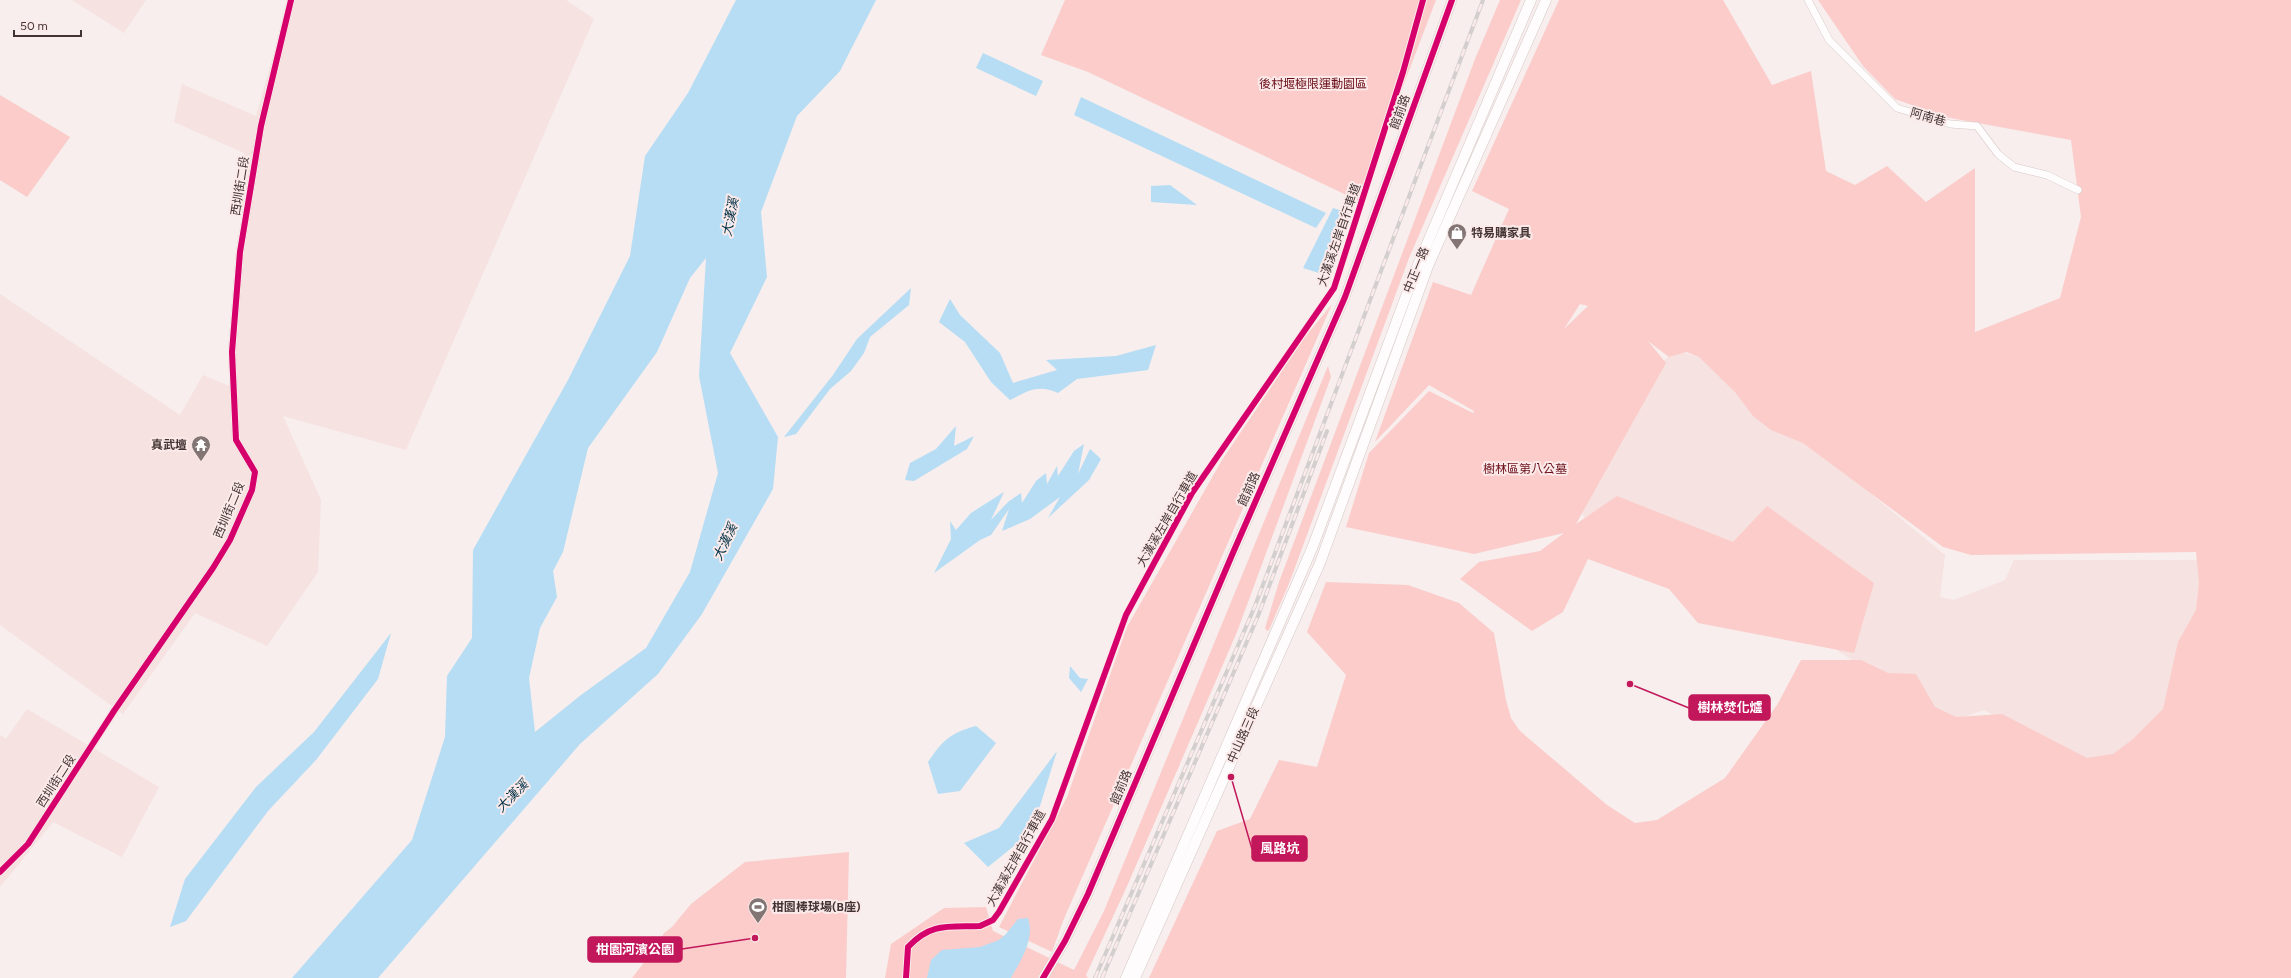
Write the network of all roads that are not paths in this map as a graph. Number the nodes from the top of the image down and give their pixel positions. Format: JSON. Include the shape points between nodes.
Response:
{"nodes":[{"id":1,"x":291,"y":0,"type":"edge"},
{"id":2,"x":1452,"y":0,"type":"edge"},
{"id":3,"x":1531,"y":0,"type":"edge"},
{"id":4,"x":1546,"y":0,"type":"edge"},
{"id":5,"x":1808,"y":0,"type":"edge"},
{"id":6,"x":2078,"y":190,"type":"dead end"},
{"id":7,"x":1331,"y":536,"type":"joint"},
{"id":8,"x":1313,"y":546,"type":"joint"},
{"id":9,"x":0,"y":872,"type":"edge"},
{"id":10,"x":1043,"y":978,"type":"edge"},
{"id":11,"x":1126,"y":978,"type":"edge"},
{"id":12,"x":1135,"y":978,"type":"edge"}],
"edges":[{"from":1,"to":9,"type":"street","name":"西圳街二段","via":[[261,126],[240,252],[232,348],[236,440],[255,472],[252,490],[230,540],[213,568],[114,711],[28,844]]},
{"from":2,"to":10,"type":"street","name":"館前路","via":[[1345,297],[1088,894]]},
{"from":3,"to":8,"type":"main road","name":"中正一路","via":[[1415,272]]},
{"from":4,"to":7,"type":"main road","name":"中正一路","via":[[1428,266]]},
{"from":5,"to":6,"type":"street","name":"阿南巷","via":[[1829,40],[1897,108],[1950,124],[1977,126],[1998,154],[2014,167],[2047,175]]},
{"from":7,"to":12,"type":"main road","name":"中山路三段"},
{"from":8,"to":11,"type":"main road","name":"中山路三段"}]}
